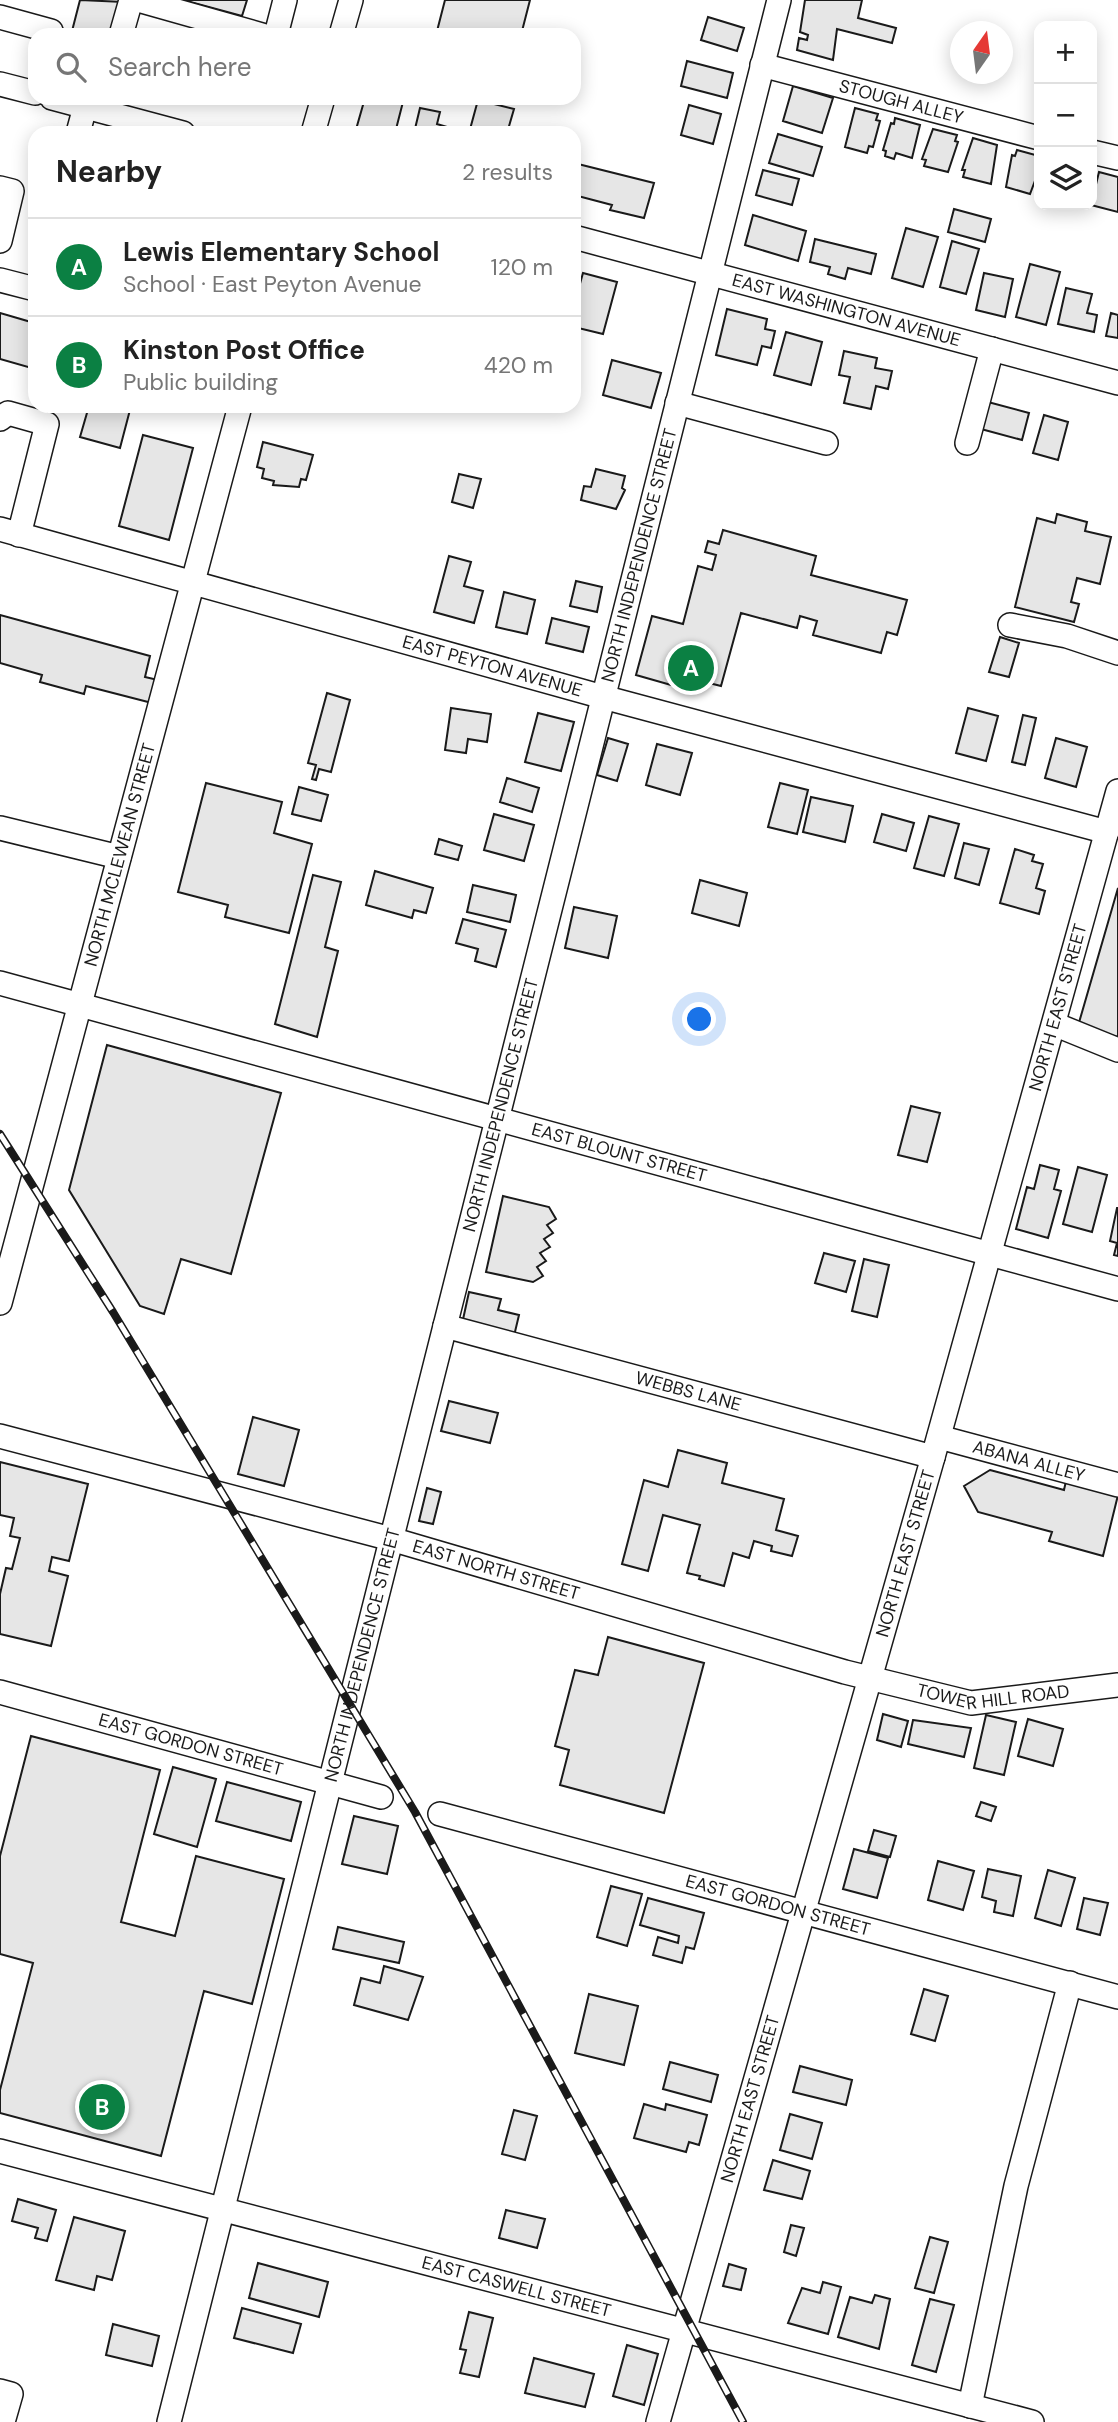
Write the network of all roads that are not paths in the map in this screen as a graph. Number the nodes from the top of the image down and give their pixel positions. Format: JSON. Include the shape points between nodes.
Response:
{"nodes":[{"id":1,"x":131,"y":0,"type":"edge"},
{"id":2,"x":138,"y":0,"type":"edge"},
{"id":3,"x":285,"y":0,"type":"edge"},
{"id":4,"x":351,"y":0,"type":"edge"},
{"id":5,"x":779,"y":0,"type":"edge"},
{"id":6,"x":1,"y":20,"type":"edge"},
{"id":7,"x":37,"y":28,"type":"edge"},
{"id":8,"x":123,"y":28,"type":"edge"},
{"id":9,"x":237,"y":28,"type":"edge"},
{"id":10,"x":278,"y":28,"type":"edge"},
{"id":11,"x":343,"y":28,"type":"edge"},
{"id":12,"x":762,"y":65,"type":"junction"},
{"id":13,"x":0,"y":84,"type":"edge"},
{"id":14,"x":28,"y":91,"type":"edge"},
{"id":15,"x":321,"y":105,"type":"edge"},
{"id":16,"x":97,"y":106,"type":"edge"},
{"id":17,"x":83,"y":126,"type":"edge"},
{"id":18,"x":161,"y":126,"type":"edge"},
{"id":19,"x":315,"y":126,"type":"edge"},
{"id":20,"x":1034,"y":137,"type":"edge"},
{"id":21,"x":1097,"y":153,"type":"edge"},
{"id":22,"x":1118,"y":159,"type":"edge"},
{"id":23,"x":0,"y":188,"type":"edge"},
{"id":24,"x":581,"y":239,"type":"edge"},
{"id":25,"x":0,"y":241,"type":"edge"},
{"id":26,"x":710,"y":274,"type":"junction"},
{"id":27,"x":0,"y":280,"type":"edge"},
{"id":28,"x":28,"y":287,"type":"edge"},
{"id":29,"x":992,"y":349,"type":"junction"},
{"id":30,"x":1118,"y":383,"type":"edge"},
{"id":31,"x":677,"y":403,"type":"junction"},
{"id":32,"x":238,"y":413,"type":"edge"},
{"id":33,"x":0,"y":419,"type":"edge"},
{"id":34,"x":826,"y":443,"type":"dead end"},
{"id":35,"x":967,"y":443,"type":"dead end"},
{"id":36,"x":9,"y":532,"type":"edge"},
{"id":37,"x":193,"y":581,"type":"junction"},
{"id":38,"x":1010,"y":625,"type":"dead end"},
{"id":39,"x":1118,"y":653,"type":"edge"},
{"id":40,"x":603,"y":697,"type":"junction"},
{"id":41,"x":1118,"y":791,"type":"edge"},
{"id":42,"x":0,"y":828,"type":"edge"},
{"id":43,"x":1107,"y":832,"type":"junction"},
{"id":44,"x":119,"y":858,"type":"junction"},
{"id":45,"x":0,"y":983,"type":"edge"},
{"id":46,"x":79,"y":1005,"type":"junction"},
{"id":47,"x":1054,"y":1024,"type":"junction"},
{"id":48,"x":1118,"y":1050,"type":"edge"},
{"id":49,"x":496,"y":1119,"type":"junction"},
{"id":50,"x":990,"y":1254,"type":"junction"},
{"id":51,"x":1118,"y":1289,"type":"edge"},
{"id":52,"x":0,"y":1303,"type":"edge"},
{"id":53,"x":445,"y":1326,"type":"junction"},
{"id":54,"x":0,"y":1436,"type":"edge"},
{"id":55,"x":936,"y":1447,"type":"junction"},
{"id":56,"x":1118,"y":1485,"type":"edge"},
{"id":57,"x":391,"y":1539,"type":"junction"},
{"id":58,"x":871,"y":1678,"type":"junction"},
{"id":59,"x":1117,"y":1682,"type":"edge"},
{"id":60,"x":0,"y":1692,"type":"edge"},
{"id":61,"x":331,"y":1783,"type":"junction"},
{"id":62,"x":381,"y":1797,"type":"dead end"},
{"id":63,"x":440,"y":1814,"type":"dead end"},
{"id":64,"x":802,"y":1911,"type":"junction"},
{"id":65,"x":1070,"y":1983,"type":"junction"},
{"id":66,"x":1118,"y":1997,"type":"edge"},
{"id":67,"x":0,"y":2151,"type":"edge"},
{"id":68,"x":222,"y":2210,"type":"junction"},
{"id":69,"x":685,"y":2323,"type":"junction"},
{"id":70,"x":0,"y":2391,"type":"edge"},
{"id":71,"x":970,"y":2406,"type":"junction"},
{"id":72,"x":3,"y":2422,"type":"edge"},
{"id":73,"x":169,"y":2422,"type":"edge"},
{"id":74,"x":658,"y":2422,"type":"edge"},
{"id":75,"x":1032,"y":2422,"type":"edge"}],
"edges":[{"from":1,"to":8,"type":"street"},
{"from":2,"to":9,"type":"street"},
{"from":3,"to":10,"type":"street"},
{"from":4,"to":11,"type":"street"},
{"from":5,"to":12,"type":"street","name":"NORTH INDEPENDENCE STREET"},
{"from":6,"to":7,"type":"street"},
{"from":12,"to":20,"type":"street","name":"STOUGH ALLEY"},
{"from":12,"to":26,"type":"street","name":"NORTH INDEPENDENCE STREET"},
{"from":13,"to":14,"type":"street"},
{"from":15,"to":19,"type":"street"},
{"from":16,"to":17,"type":"street"},
{"from":16,"to":18,"type":"street"},
{"from":21,"to":22,"type":"street"},
{"from":23,"to":25,"type":"street","via":[[12,191]]},
{"from":24,"to":26,"type":"street","name":"EAST WASHINGTON AVENUE"},
{"from":26,"to":29,"type":"street","name":"EAST WASHINGTON AVENUE"},
{"from":26,"to":31,"type":"street","name":"NORTH INDEPENDENCE STREET"},
{"from":27,"to":28,"type":"street"},
{"from":29,"to":30,"type":"street","name":"EAST WASHINGTON AVENUE"},
{"from":29,"to":35,"type":"street"},
{"from":31,"to":34,"type":"street"},
{"from":31,"to":40,"type":"street","name":"NORTH INDEPENDENCE STREET"},
{"from":32,"to":37,"type":"street","name":"NORTH MCLEWEAN STREET"},
{"from":33,"to":36,"type":"street","via":[[8,413],[47,424]]},
{"from":36,"to":37,"type":"street","name":"EAST PEYTON AVENUE"},
{"from":37,"to":40,"type":"street","name":"EAST PEYTON AVENUE"},
{"from":37,"to":44,"type":"street","name":"NORTH MCLEWEAN STREET"},
{"from":38,"to":39,"type":"street","via":[[1068,636]]},
{"from":40,"to":43,"type":"street","name":"EAST PEYTON AVENUE"},
{"from":40,"to":49,"type":"street","name":"NORTH INDEPENDENCE STREET"},
{"from":41,"to":43,"type":"street","name":"NORTH EAST STREET"},
{"from":42,"to":44,"type":"street"},
{"from":43,"to":47,"type":"street","name":"NORTH EAST STREET"},
{"from":44,"to":46,"type":"street","name":"NORTH MCLEWEAN STREET"},
{"from":45,"to":46,"type":"street","name":"EAST BLOUNT STREET"},
{"from":46,"to":49,"type":"street","name":"EAST BLOUNT STREET"},
{"from":46,"to":52,"type":"street","name":"NORTH MCLEWEAN STREET"},
{"from":47,"to":48,"type":"street"},
{"from":47,"to":50,"type":"street","name":"NORTH EAST STREET"},
{"from":49,"to":50,"type":"street","name":"EAST BLOUNT STREET"},
{"from":49,"to":53,"type":"street","name":"NORTH INDEPENDENCE STREET"},
{"from":50,"to":51,"type":"street","name":"EAST BLOUNT STREET"},
{"from":50,"to":55,"type":"street","name":"NORTH EAST STREET"},
{"from":53,"to":55,"type":"street","name":"WEBBS LANE"},
{"from":53,"to":57,"type":"street","name":"NORTH INDEPENDENCE STREET"},
{"from":54,"to":57,"type":"street","name":"EAST NORTH STREET"},
{"from":55,"to":56,"type":"street","name":"ABANA ALLEY"},
{"from":55,"to":58,"type":"street","name":"NORTH EAST STREET"},
{"from":57,"to":58,"type":"street","name":"EAST NORTH STREET"},
{"from":57,"to":61,"type":"street","name":"NORTH INDEPENDENCE STREET"},
{"from":58,"to":59,"type":"street","name":"TOWER HILL ROAD","via":[[971,1703]]},
{"from":58,"to":64,"type":"street","name":"NORTH EAST STREET"},
{"from":60,"to":61,"type":"street","name":"EAST GORDON STREET"},
{"from":61,"to":62,"type":"street","name":"EAST GORDON STREET"},
{"from":61,"to":68,"type":"street","name":"NORTH INDEPENDENCE STREET"},
{"from":63,"to":64,"type":"street","name":"EAST GORDON STREET"},
{"from":64,"to":65,"type":"street","name":"EAST GORDON STREET"},
{"from":64,"to":69,"type":"street","name":"NORTH EAST STREET"},
{"from":65,"to":66,"type":"street","name":"EAST GORDON STREET"},
{"from":65,"to":71,"type":"street","via":[[1016,2186]]},
{"from":67,"to":68,"type":"street","name":"EAST CASWELL STREET"},
{"from":68,"to":69,"type":"street","name":"EAST CASWELL STREET"},
{"from":68,"to":73,"type":"street","name":"NORTH INDEPENDENCE STREET"},
{"from":69,"to":71,"type":"street","name":"EAST CASWELL STREET"},
{"from":69,"to":74,"type":"street","name":"NORTH EAST STREET"},
{"from":70,"to":72,"type":"street","via":[[10,2394]]},
{"from":71,"to":75,"type":"street","name":"EAST CASWELL STREET"}]}
